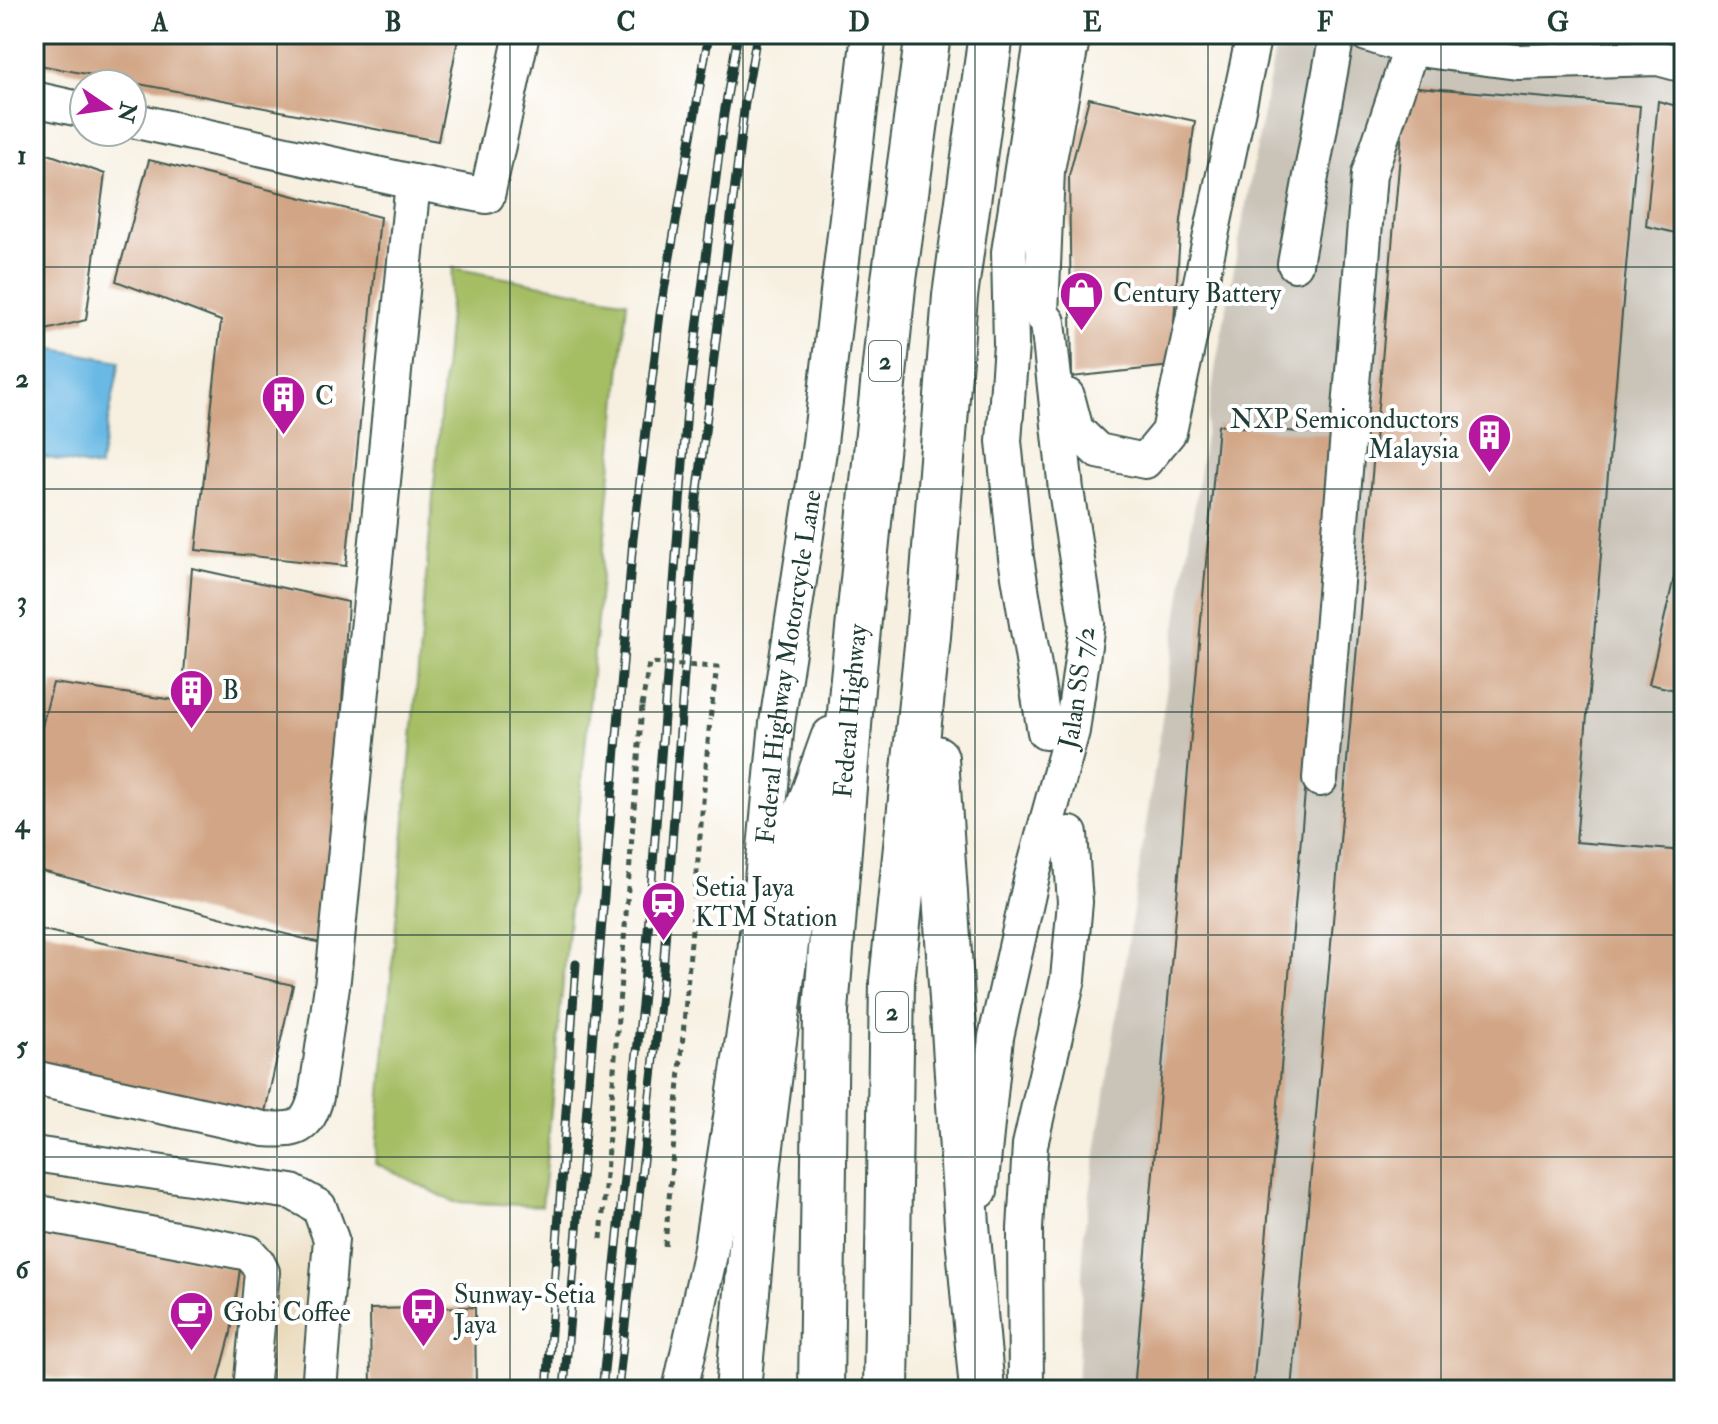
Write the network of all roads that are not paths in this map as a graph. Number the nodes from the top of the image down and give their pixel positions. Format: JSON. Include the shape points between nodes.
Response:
{"nodes":[{"id":1,"x":522,"y":34,"type":"edge"},
{"id":2,"x":869,"y":34,"type":"edge"},
{"id":3,"x":928,"y":34,"type":"edge"},
{"id":4,"x":991,"y":34,"type":"edge"},
{"id":5,"x":1043,"y":34,"type":"edge"},
{"id":6,"x":1073,"y":34,"type":"edge"},
{"id":7,"x":1254,"y":34,"type":"edge"},
{"id":8,"x":1337,"y":34,"type":"edge"},
{"id":9,"x":1367,"y":34,"type":"edge"},
{"id":10,"x":1411,"y":48,"type":"junction"},
{"id":11,"x":1684,"y":65,"type":"edge"},
{"id":12,"x":34,"y":99,"type":"edge"},
{"id":13,"x":68,"y":106,"type":"edge"},
{"id":14,"x":148,"y":124,"type":"edge"},
{"id":15,"x":413,"y":182,"type":"junction"},
{"id":16,"x":1009,"y":252,"type":"junction"},
{"id":17,"x":1295,"y":264,"type":"dead end"},
{"id":18,"x":1044,"y":318,"type":"junction"},
{"id":19,"x":928,"y":636,"type":"junction"},
{"id":20,"x":852,"y":688,"type":"junction"},
{"id":21,"x":1045,"y":732,"type":"dead end"},
{"id":22,"x":1320,"y":779,"type":"dead end"},
{"id":23,"x":1070,"y":834,"type":"dead end"},
{"id":24,"x":34,"y":1078,"type":"edge"},
{"id":25,"x":735,"y":1099,"type":"junction"},
{"id":26,"x":34,"y":1154,"type":"edge"},
{"id":27,"x":759,"y":1162,"type":"junction"},
{"id":28,"x":981,"y":1177,"type":"junction"},
{"id":29,"x":34,"y":1212,"type":"edge"},
{"id":30,"x":1025,"y":1229,"type":"junction"},
{"id":31,"x":1026,"y":1331,"type":"junction"},
{"id":32,"x":977,"y":1338,"type":"junction"},
{"id":33,"x":251,"y":1390,"type":"edge"},
{"id":34,"x":319,"y":1390,"type":"edge"},
{"id":35,"x":680,"y":1390,"type":"edge"},
{"id":36,"x":738,"y":1390,"type":"edge"},
{"id":37,"x":821,"y":1390,"type":"edge"},
{"id":38,"x":886,"y":1390,"type":"edge"},
{"id":39,"x":982,"y":1390,"type":"edge"},
{"id":40,"x":1001,"y":1390,"type":"edge"},
{"id":41,"x":1026,"y":1390,"type":"edge"}],
"edges":[{"from":1,"to":15,"type":"street","via":[[487,196]]},
{"from":2,"to":25,"type":"street","name":"Federal Highway Motorcycle Lane","via":[[819,451],[777,723],[753,974]]},
{"from":3,"to":20,"type":"highway","name":"Federal Highway","number":"2","via":[[893,287]]},
{"from":4,"to":19,"type":"highway","number":"2","via":[[955,296]]},
{"from":5,"to":16,"type":"street"},
{"from":6,"to":18,"type":"street","name":"Jalan SS 7/2","via":[[1047,170]]},
{"from":7,"to":18,"type":"street","via":[[1169,432],[1145,461],[1098,451],[1076,430]]},
{"from":8,"to":17,"type":"street"},
{"from":9,"to":10,"type":"street"},
{"from":10,"to":11,"type":"street","via":[[1517,62],[1658,58]]},
{"from":10,"to":22,"type":"street","via":[[1369,174]]},
{"from":12,"to":13,"type":"street"},
{"from":14,"to":15,"type":"street"},
{"from":15,"to":24,"type":"street","via":[[333,979],[312,1111],[295,1127],[264,1129]]},
{"from":16,"to":18,"type":"street"},
{"from":16,"to":21,"type":"street","via":[[1011,345],[1004,441],[1016,558]]},
{"from":18,"to":28,"type":"street","name":"Jalan SS 7/2","via":[[1087,624],[1072,731],[996,1037]]},
{"from":19,"to":32,"type":"highway"},
{"from":19,"to":38,"type":"highway","number":"2","via":[[892,981]]},
{"from":20,"to":27,"type":"highway","via":[[800,831]]},
{"from":20,"to":37,"type":"highway","name":"Federal Highway","number":"2","via":[[826,1011]]},
{"from":23,"to":30,"type":"street","via":[[1075,902],[1068,979],[1030,1145]]},
{"from":25,"to":27,"type":"street"},
{"from":25,"to":35,"type":"street","name":"Federal Highway Motorcycle Lane","via":[[710,1254]]},
{"from":26,"to":34,"type":"street","via":[[292,1192],[319,1207],[331,1239]]},
{"from":27,"to":36,"type":"highway"},
{"from":28,"to":30,"type":"street"},
{"from":28,"to":32,"type":"street","name":"Jalan SS 7/2"},
{"from":29,"to":33,"type":"street","via":[[249,1253],[262,1272]]},
{"from":30,"to":31,"type":"street"},
{"from":31,"to":40,"type":"street"},
{"from":31,"to":41,"type":"street"},
{"from":32,"to":39,"type":"highway"}]}
